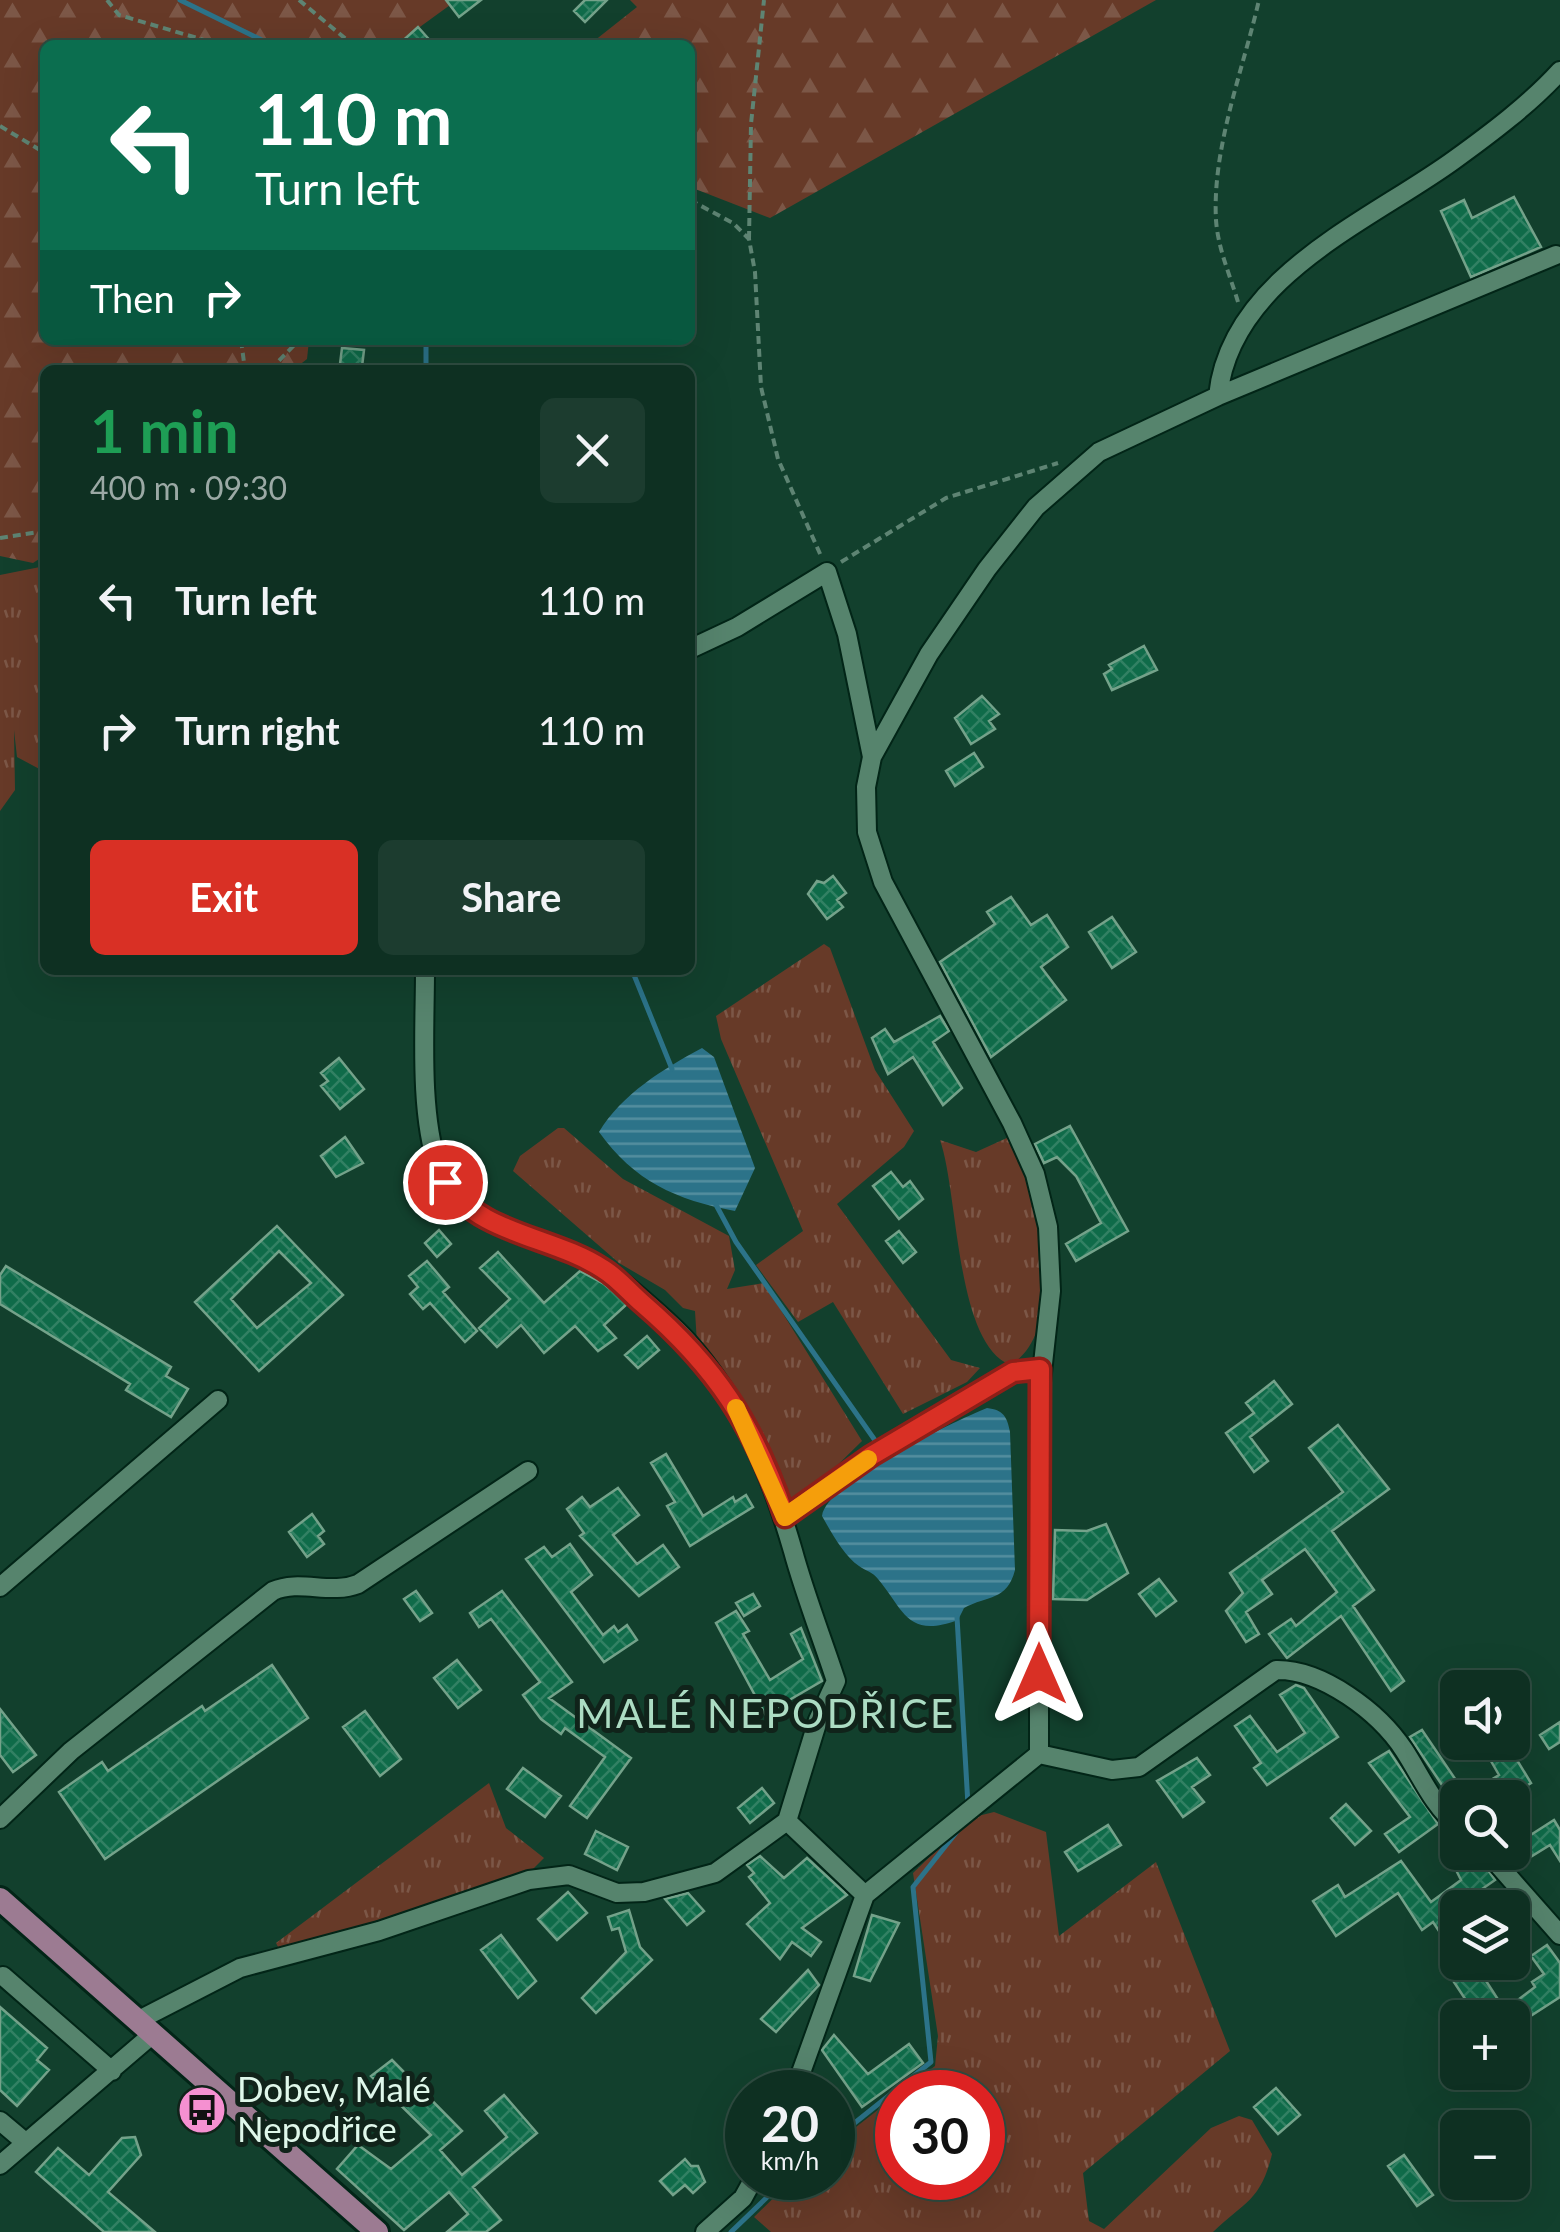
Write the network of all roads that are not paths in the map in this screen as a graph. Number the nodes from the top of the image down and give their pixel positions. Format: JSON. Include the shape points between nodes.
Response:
{"nodes":[{"id":1,"x":1560,"y":71,"type":"edge"},
{"id":2,"x":1556,"y":255,"type":"dead end"},
{"id":3,"x":1218,"y":396,"type":"junction"},
{"id":4,"x":695,"y":647,"type":"edge"},
{"id":5,"x":872,"y":757,"type":"junction"},
{"id":6,"x":425,"y":975,"type":"edge"},
{"id":7,"x":1040,"y":1369,"type":"junction"},
{"id":8,"x":218,"y":1400,"type":"dead end"},
{"id":9,"x":528,"y":1471,"type":"dead end"},
{"id":10,"x":785,"y":1517,"type":"junction"},
{"id":11,"x":0,"y":1587,"type":"edge"},
{"id":12,"x":1040,"y":1754,"type":"junction"},
{"id":13,"x":1440,"y":1807,"type":"edge"},
{"id":14,"x":0,"y":1819,"type":"edge"},
{"id":15,"x":787,"y":1822,"type":"junction"},
{"id":16,"x":1503,"y":1870,"type":"edge"},
{"id":17,"x":866,"y":1894,"type":"junction"},
{"id":18,"x":0,"y":1899,"type":"edge"},
{"id":19,"x":1560,"y":1935,"type":"edge"},
{"id":20,"x":3,"y":1976,"type":"dead end"},
{"id":21,"x":146,"y":2027,"type":"junction"},
{"id":22,"x":802,"y":2070,"type":"edge"},
{"id":23,"x":112,"y":2071,"type":"junction"},
{"id":24,"x":0,"y":2121,"type":"edge"},
{"id":25,"x":25,"y":2142,"type":"junction"},
{"id":26,"x":0,"y":2164,"type":"edge"},
{"id":27,"x":741,"y":2200,"type":"edge"},
{"id":28,"x":377,"y":2232,"type":"edge"},
{"id":29,"x":705,"y":2232,"type":"edge"}],
"edges":[{"from":1,"to":3,"type":"street","via":[[1455,160],[1311,254],[1245,326],[1220,374]]},
{"from":2,"to":3,"type":"street"},
{"from":3,"to":5,"type":"street","via":[[1099,452],[1036,507],[929,654]]},
{"from":4,"to":5,"type":"street","via":[[827,572]]},
{"from":5,"to":7,"type":"street","via":[[867,832],[883,882],[1012,1124],[1044,1206],[1051,1291]]},
{"from":6,"to":10,"type":"street","via":[[429,1116],[445,1182],[472,1210],[602,1268],[666,1320],[740,1414]]},
{"from":7,"to":10,"type":"street","via":[[1013,1372],[871,1456]]},
{"from":7,"to":12,"type":"street"},
{"from":8,"to":11,"type":"street"},
{"from":9,"to":14,"type":"street","via":[[358,1584],[273,1591],[71,1751]]},
{"from":10,"to":15,"type":"street","via":[[836,1682]]},
{"from":12,"to":13,"type":"street","via":[[1112,1770],[1139,1768],[1276,1670],[1298,1670],[1322,1679],[1402,1746]]},
{"from":12,"to":17,"type":"street"},
{"from":15,"to":17,"type":"street"},
{"from":15,"to":21,"type":"street","via":[[715,1873],[644,1892],[617,1893],[569,1875],[529,1880],[412,1921],[240,1968]]},
{"from":16,"to":19,"type":"street"},
{"from":17,"to":22,"type":"street"},
{"from":18,"to":21,"type":"main road"},
{"from":20,"to":23,"type":"street"},
{"from":21,"to":23,"type":"street"},
{"from":21,"to":28,"type":"main road"},
{"from":23,"to":25,"type":"street"},
{"from":24,"to":25,"type":"street"},
{"from":25,"to":26,"type":"street"},
{"from":27,"to":29,"type":"street"}]}
